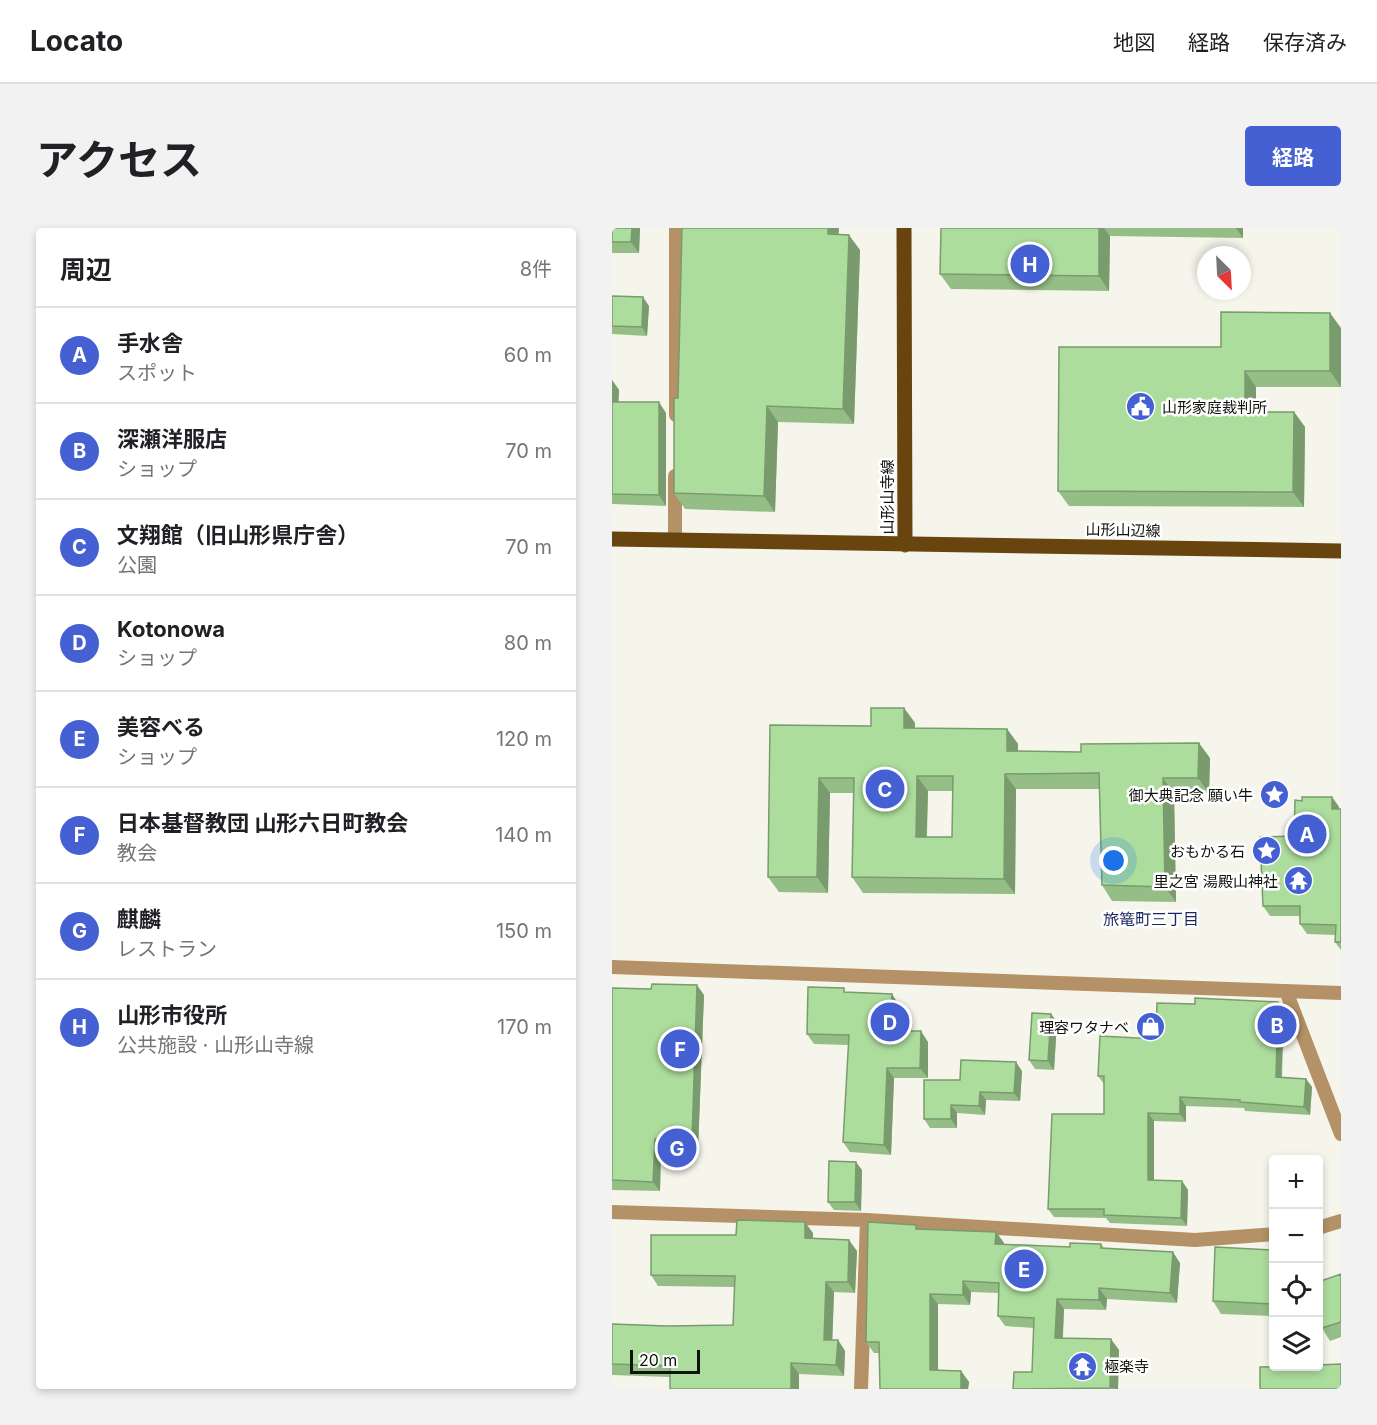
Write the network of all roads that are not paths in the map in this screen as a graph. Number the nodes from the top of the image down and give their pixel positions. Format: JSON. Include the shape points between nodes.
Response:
{"nodes":[{"id":1,"x":676,"y":228,"type":"edge"},
{"id":2,"x":904,"y":228,"type":"edge"},
{"id":3,"x":676,"y":432,"type":"edge"},
{"id":4,"x":675,"y":456,"type":"edge"},
{"id":5,"x":612,"y":539,"type":"edge"},
{"id":6,"x":675,"y":540,"type":"junction"},
{"id":7,"x":905,"y":545,"type":"junction"},
{"id":8,"x":1341,"y":551,"type":"edge"},
{"id":9,"x":612,"y":967,"type":"edge"},
{"id":10,"x":1286,"y":991,"type":"junction"},
{"id":11,"x":1341,"y":993,"type":"edge"},
{"id":12,"x":1341,"y":1134,"type":"edge"},
{"id":13,"x":612,"y":1212,"type":"edge"},
{"id":14,"x":867,"y":1220,"type":"junction"},
{"id":15,"x":1341,"y":1221,"type":"edge"},
{"id":16,"x":1323,"y":1226,"type":"edge"},
{"id":17,"x":1269,"y":1234,"type":"edge"},
{"id":18,"x":861,"y":1389,"type":"edge"}],
"edges":[{"from":1,"to":3,"type":"lane"},
{"from":2,"to":7,"type":"main road","name":"山形山寺線"},
{"from":4,"to":6,"type":"lane"},
{"from":5,"to":6,"type":"main road","name":"山形山寺線"},
{"from":6,"to":7,"type":"main road","name":"山形山寺線"},
{"from":7,"to":8,"type":"main road","name":"山形山辺線"},
{"from":9,"to":10,"type":"lane"},
{"from":10,"to":11,"type":"lane"},
{"from":10,"to":12,"type":"lane"},
{"from":13,"to":14,"type":"lane"},
{"from":14,"to":17,"type":"lane","via":[[1195,1240]]},
{"from":14,"to":18,"type":"lane"},
{"from":15,"to":16,"type":"lane"}]}
